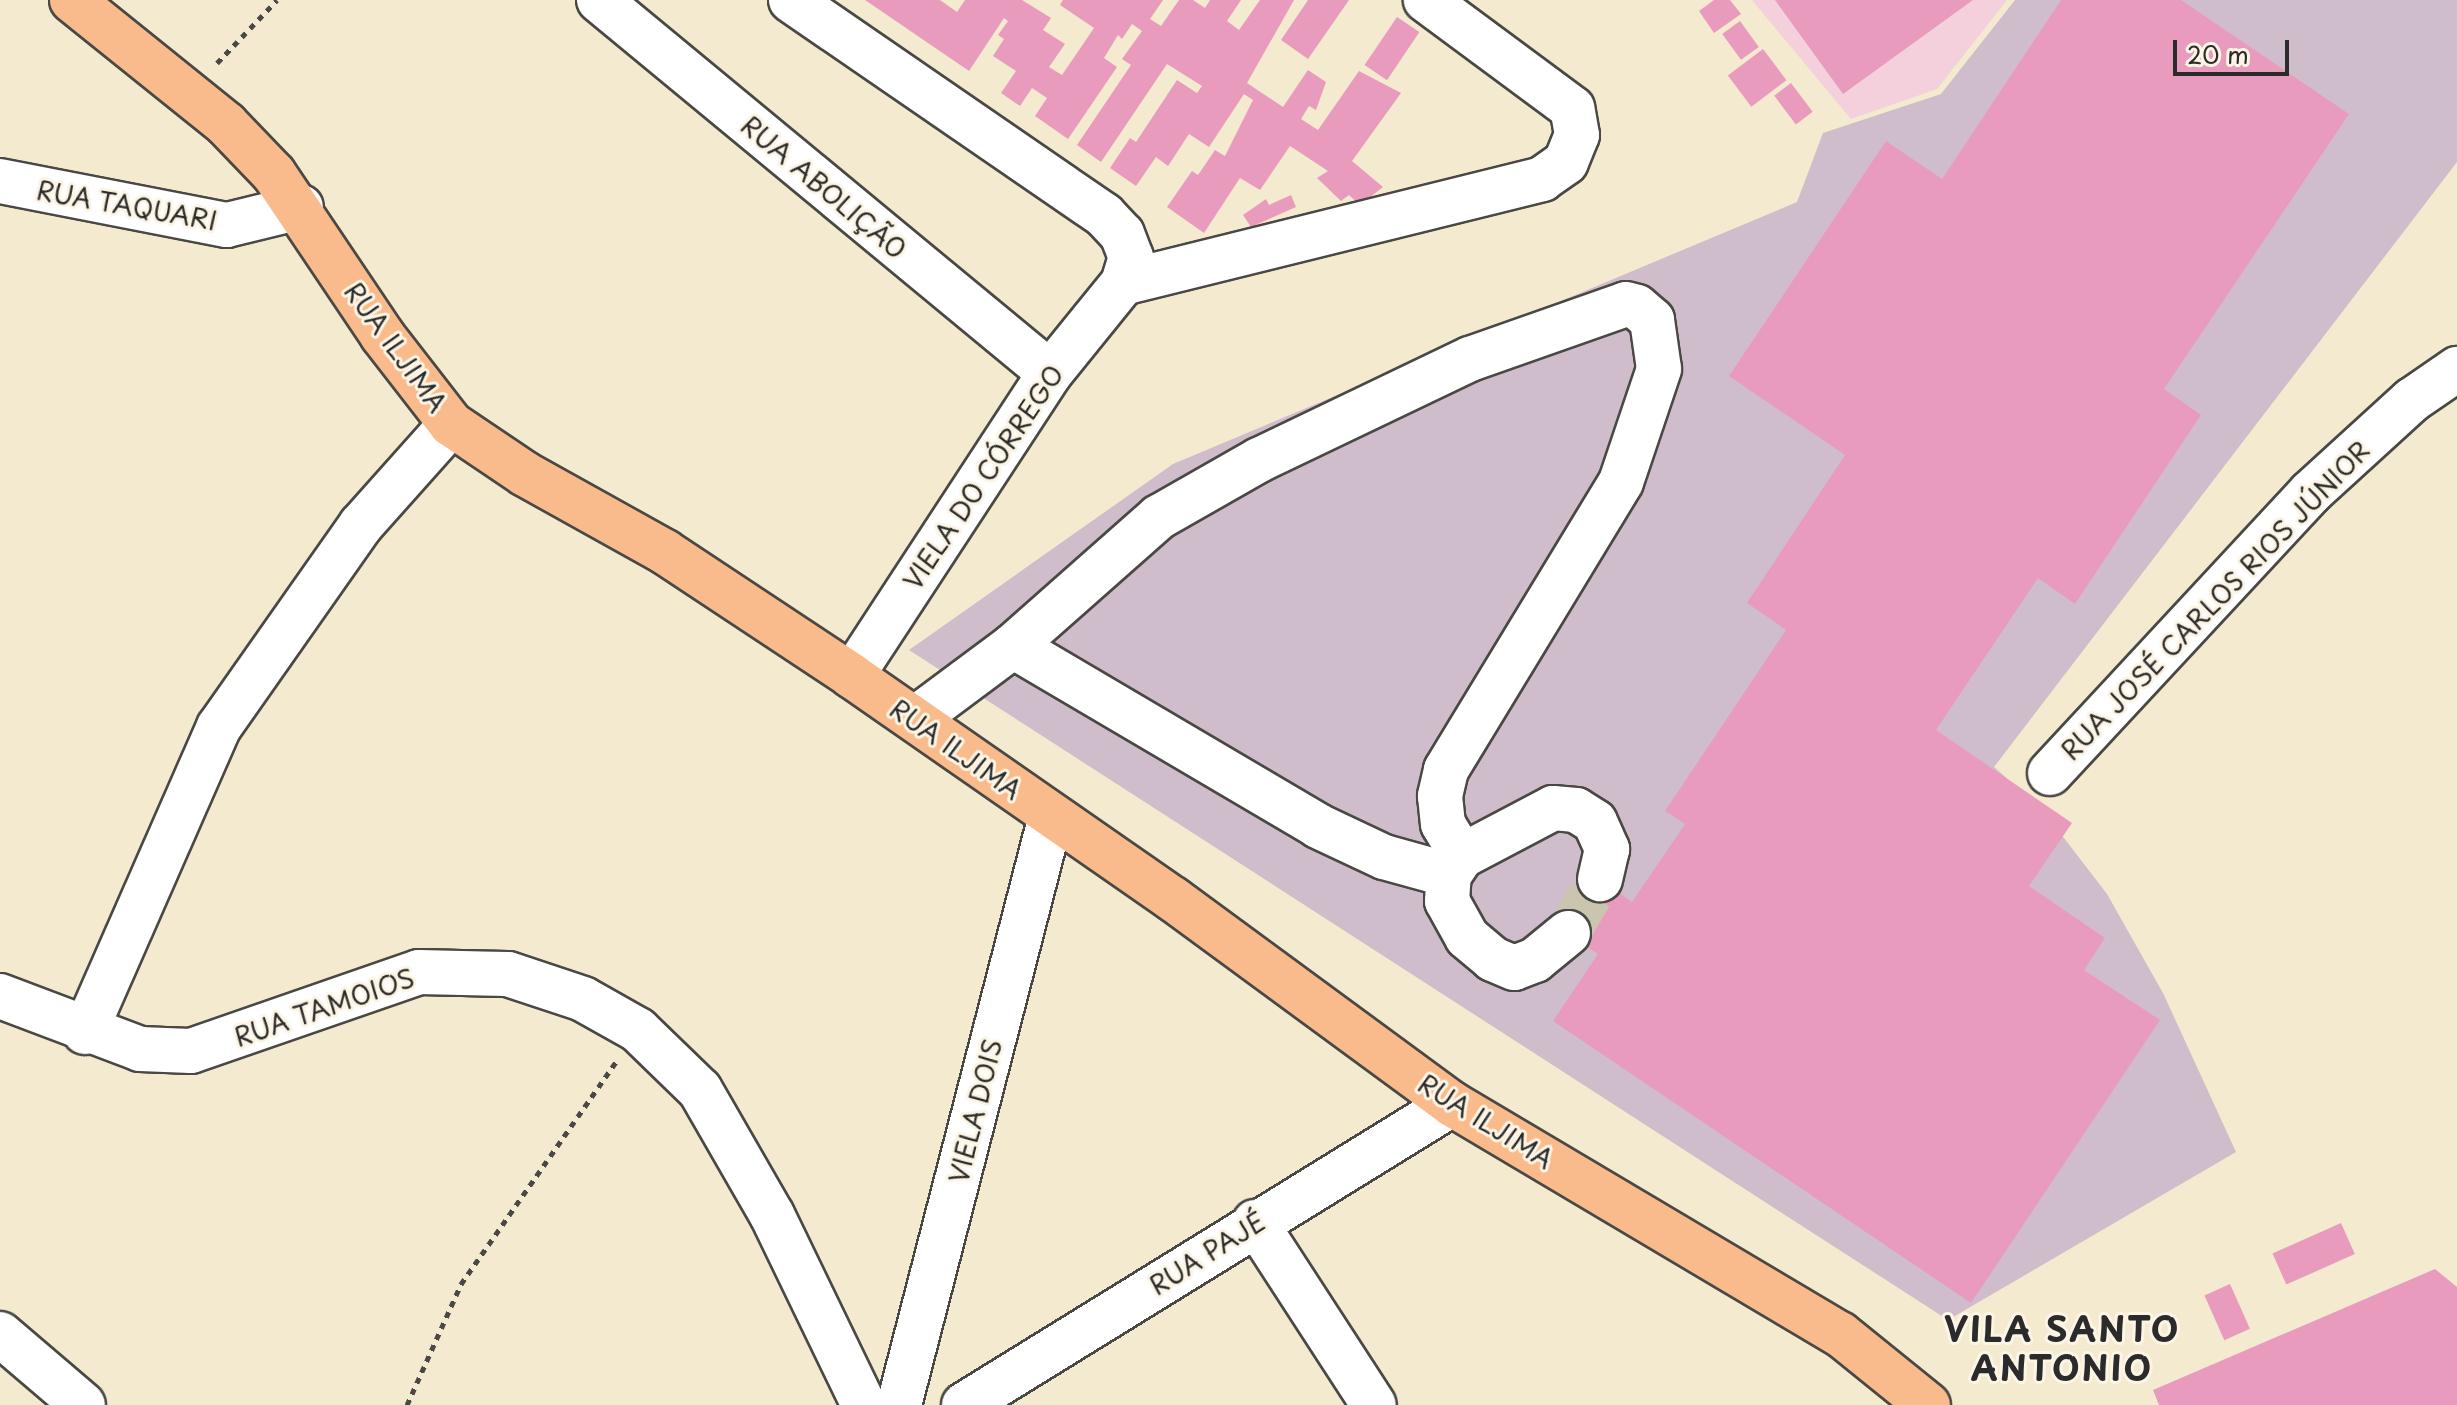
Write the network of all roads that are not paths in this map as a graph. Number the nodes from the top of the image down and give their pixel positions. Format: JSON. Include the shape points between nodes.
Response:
{"nodes":[{"id":1,"x":72,"y":0,"type":"edge"},
{"id":2,"x":599,"y":0,"type":"edge"},
{"id":3,"x":791,"y":0,"type":"edge"},
{"id":4,"x":1426,"y":0,"type":"edge"},
{"id":5,"x":0,"y":181,"type":"edge"},
{"id":6,"x":301,"y":207,"type":"junction"},
{"id":7,"x":1123,"y":283,"type":"junction"},
{"id":8,"x":2457,"y":369,"type":"edge"},
{"id":9,"x":1050,"y":373,"type":"junction"},
{"id":10,"x":451,"y":424,"type":"junction"},
{"id":11,"x":1013,"y":646,"type":"junction"},
{"id":12,"x":852,"y":676,"type":"junction"},
{"id":13,"x":915,"y":719,"type":"junction"},
{"id":14,"x":2050,"y":773,"type":"dead end"},
{"id":15,"x":1051,"y":816,"type":"junction"},
{"id":16,"x":1456,"y":865,"type":"junction"},
{"id":17,"x":1600,"y":879,"type":"tunnel mouth"},
{"id":18,"x":1568,"y":933,"type":"tunnel mouth"},
{"id":19,"x":0,"y":996,"type":"edge"},
{"id":20,"x":85,"y":1032,"type":"junction"},
{"id":21,"x":1452,"y":1104,"type":"junction"},
{"id":22,"x":1255,"y":1222,"type":"junction"},
{"id":23,"x":0,"y":1334,"type":"edge"},
{"id":24,"x":83,"y":1405,"type":"edge"},
{"id":25,"x":864,"y":1405,"type":"edge"},
{"id":26,"x":899,"y":1405,"type":"edge"},
{"id":27,"x":964,"y":1405,"type":"edge"},
{"id":28,"x":1374,"y":1405,"type":"edge"},
{"id":29,"x":1928,"y":1405,"type":"edge"}],
"edges":[{"from":1,"to":6,"type":"main road","name":"RUA ILJIMA","via":[[226,124]]},
{"from":2,"to":9,"type":"street","name":"RUA ABOLIÇÃO"},
{"from":3,"to":7,"type":"street","via":[[1104,215],[1122,234],[1131,257]]},
{"from":4,"to":7,"type":"street","via":[[1572,108],[1577,135],[1566,162],[1542,179]]},
{"from":5,"to":6,"type":"street","name":"RUA TAQUARI","via":[[227,225]]},
{"from":6,"to":10,"type":"main road","name":"RUA ILJIMA","via":[[382,335]]},
{"from":7,"to":9,"type":"street","name":"VIELA DO CÓRREGO"},
{"from":8,"to":14,"type":"street","name":"RUA JOSÉ CARLOS RIOS JÚNIOR","via":[[2412,400],[2310,493]]},
{"from":9,"to":12,"type":"street","name":"VIELA DO CÓRREGO"},
{"from":10,"to":12,"type":"main road","name":"RUA ILJIMA","via":[[525,474],[665,552]]},
{"from":10,"to":20,"type":"street","via":[[361,525],[219,727]]},
{"from":11,"to":13,"type":"street"},
{"from":11,"to":16,"type":"street","via":[[1318,826],[1384,857]]},
{"from":11,"to":16,"type":"street","via":[[1159,517],[1259,460],[1470,359],[1626,304],[1637,307],[1652,320],[1659,369],[1621,482],[1446,770],[1440,796]]},
{"from":12,"to":13,"type":"main road","name":"RUA ILJIMA"},
{"from":13,"to":15,"type":"main road","name":"RUA ILJIMA"},
{"from":15,"to":21,"type":"main road","name":"RUA ILJIMA"},
{"from":15,"to":26,"type":"street","name":"VIELA DOIS"},
{"from":16,"to":17,"type":"street","via":[[1553,808],[1576,810],[1595,822],[1604,837]]},
{"from":16,"to":18,"type":"street","via":[[1447,901],[1467,937],[1493,959],[1514,968],[1535,960]]},
{"from":19,"to":20,"type":"street","name":"RUA TAMOIOS"},
{"from":20,"to":25,"type":"street","name":"RUA TAMOIOS","via":[[140,1049],[191,1051],[419,972],[508,974],[583,999],[638,1030],[700,1090],[772,1215]]},
{"from":21,"to":22,"type":"street","name":"RUA PAJÉ"},
{"from":21,"to":29,"type":"main road","name":"RUA ILJIMA","via":[[1840,1334]]},
{"from":22,"to":27,"type":"street","name":"RUA PAJÉ"},
{"from":22,"to":28,"type":"street"},
{"from":23,"to":24,"type":"street"}]}
